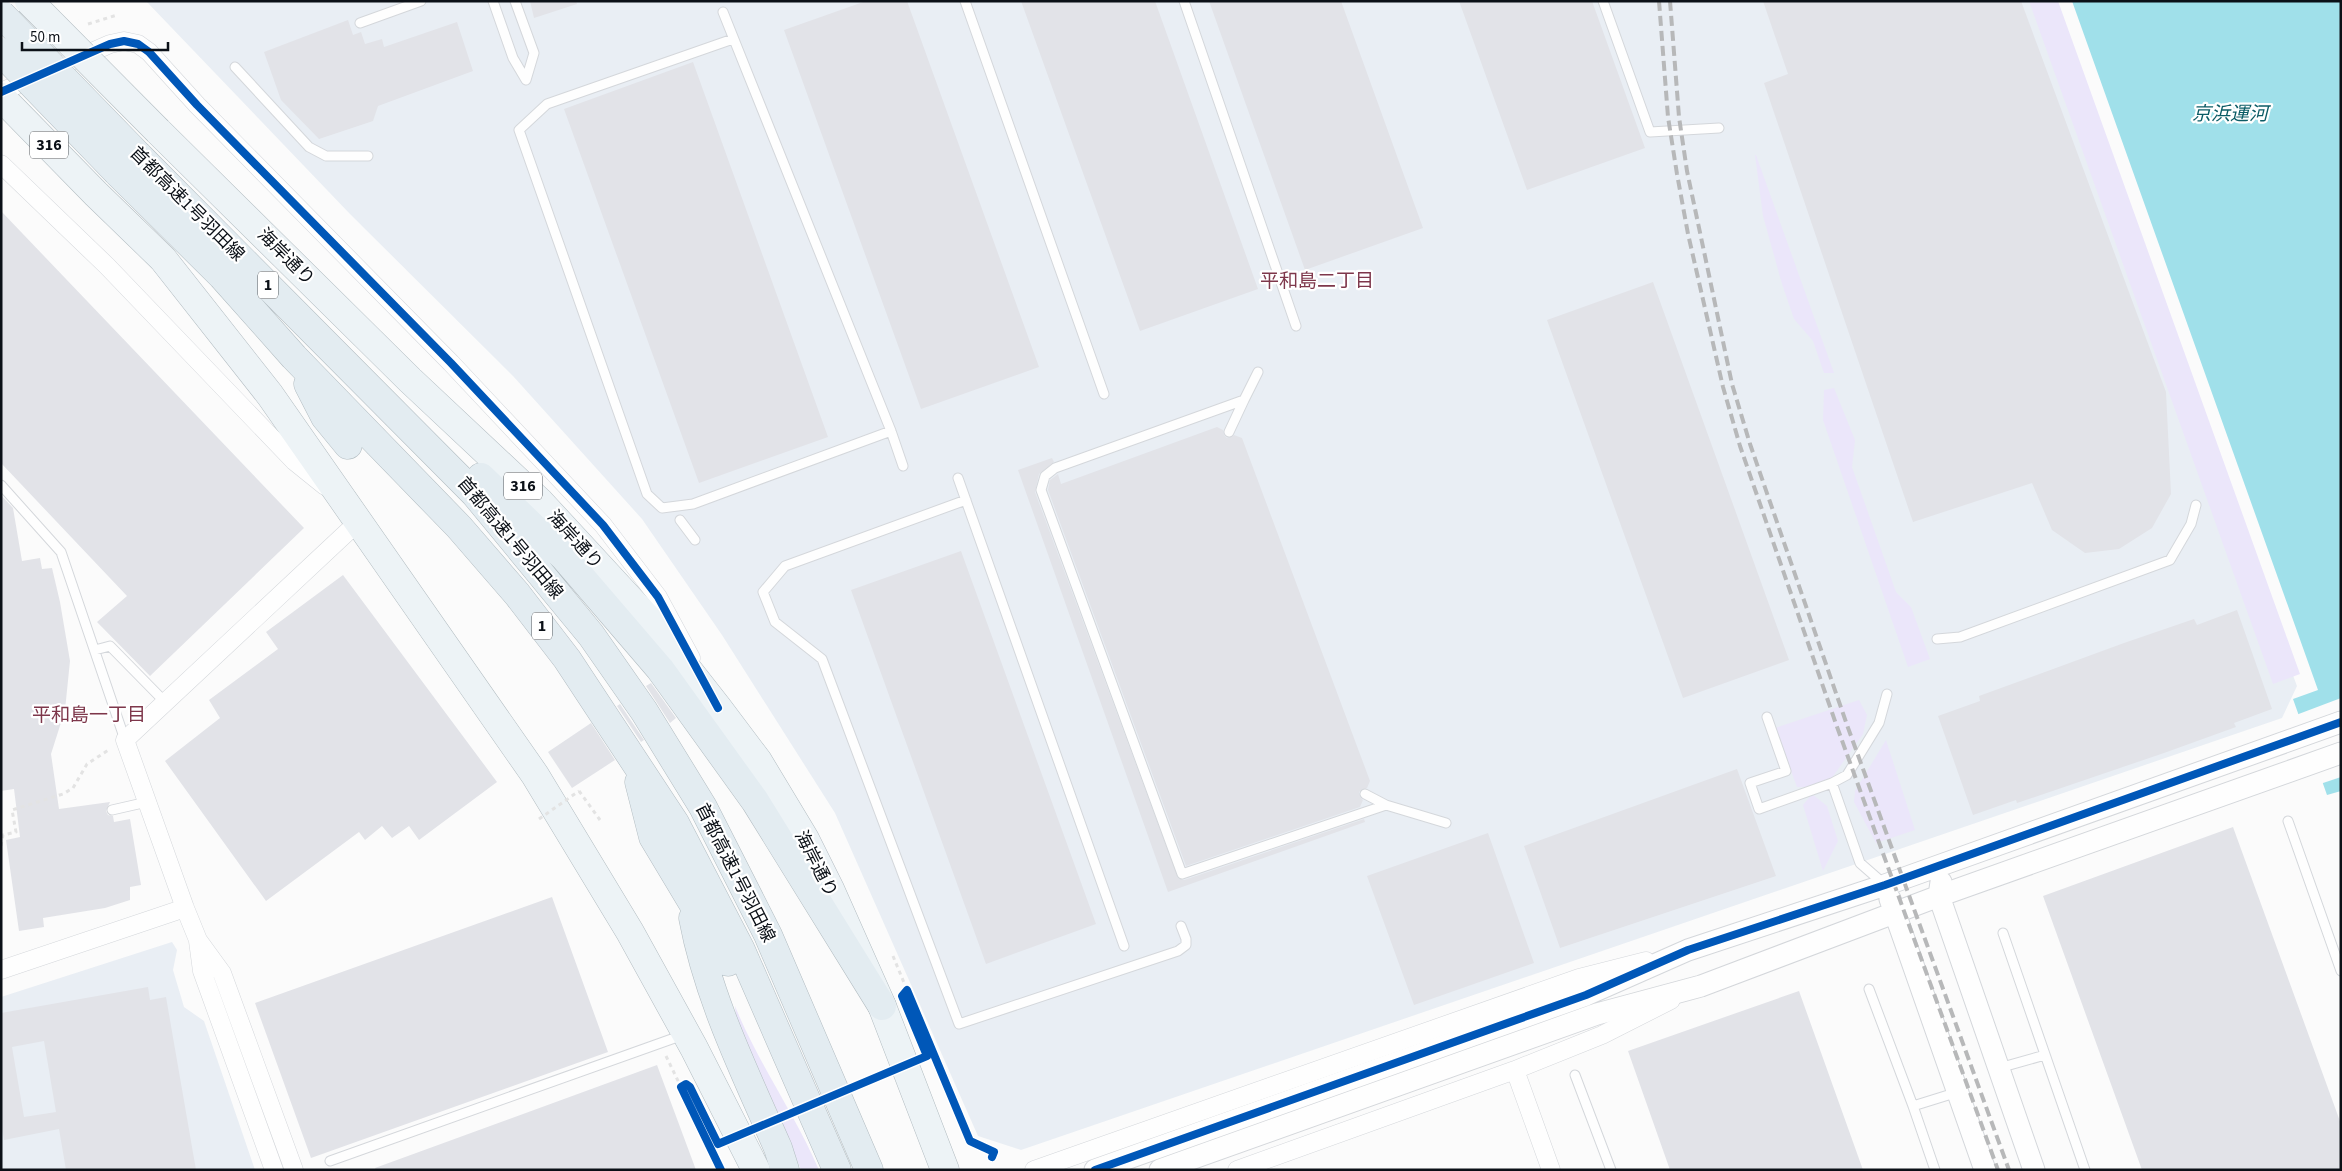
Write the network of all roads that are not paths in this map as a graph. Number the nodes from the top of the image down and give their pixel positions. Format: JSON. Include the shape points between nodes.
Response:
{"nodes":[{"id":1,"x":30,"y":1,"type":"edge"},
{"id":2,"x":421,"y":1,"type":"edge"},
{"id":3,"x":493,"y":1,"type":"edge"},
{"id":4,"x":515,"y":1,"type":"edge"},
{"id":5,"x":965,"y":1,"type":"edge"},
{"id":6,"x":1184,"y":1,"type":"edge"},
{"id":7,"x":1602,"y":1,"type":"edge"},
{"id":8,"x":723,"y":12,"type":"dead end"},
{"id":9,"x":1,"y":14,"type":"edge"},
{"id":10,"x":360,"y":22,"type":"dead end"},
{"id":11,"x":733,"y":39,"type":"junction"},
{"id":12,"x":1,"y":52,"type":"edge"},
{"id":13,"x":235,"y":67,"type":"dead end"},
{"id":14,"x":1,"y":92,"type":"edge"},
{"id":15,"x":1,"y":96,"type":"edge"},
{"id":16,"x":1719,"y":128,"type":"dead end"},
{"id":17,"x":368,"y":156,"type":"dead end"},
{"id":18,"x":1,"y":164,"type":"edge"},
{"id":19,"x":1296,"y":326,"type":"dead end"},
{"id":20,"x":294,"y":357,"type":"junction"},
{"id":21,"x":1258,"y":372,"type":"dead end"},
{"id":22,"x":1104,"y":394,"type":"dead end"},
{"id":23,"x":1244,"y":400,"type":"junction"},
{"id":24,"x":397,"y":414,"type":"junction"},
{"id":25,"x":891,"y":431,"type":"junction"},
{"id":26,"x":1229,"y":432,"type":"dead end"},
{"id":27,"x":348,"y":445,"type":"dead end"},
{"id":28,"x":904,"y":466,"type":"dead end"},
{"id":29,"x":958,"y":478,"type":"dead end"},
{"id":30,"x":1,"y":485,"type":"edge"},
{"id":31,"x":966,"y":500,"type":"junction"},
{"id":32,"x":2196,"y":505,"type":"dead end"},
{"id":33,"x":351,"y":512,"type":"junction"},
{"id":34,"x":680,"y":520,"type":"dead end"},
{"id":35,"x":694,"y":540,"type":"dead end"},
{"id":36,"x":1937,"y":639,"type":"dead end"},
{"id":37,"x":94,"y":650,"type":"junction"},
{"id":38,"x":1887,"y":694,"type":"dead end"},
{"id":39,"x":165,"y":702,"type":"junction"},
{"id":40,"x":718,"y":708,"type":"junction"},
{"id":41,"x":1767,"y":717,"type":"dead end"},
{"id":42,"x":2341,"y":722,"type":"edge"},
{"id":43,"x":125,"y":740,"type":"junction"},
{"id":44,"x":2341,"y":753,"type":"edge"},
{"id":45,"x":633,"y":760,"type":"junction"},
{"id":46,"x":1832,"y":783,"type":"junction"},
{"id":47,"x":1365,"y":794,"type":"dead end"},
{"id":48,"x":147,"y":802,"type":"junction"},
{"id":49,"x":1386,"y":805,"type":"junction"},
{"id":50,"x":112,"y":810,"type":"dead end"},
{"id":51,"x":2288,"y":821,"type":"dead end"},
{"id":52,"x":1446,"y":823,"type":"dead end"},
{"id":53,"x":1943,"y":864,"type":"junction"},
{"id":54,"x":1885,"y":885,"type":"junction"},
{"id":55,"x":1939,"y":896,"type":"junction"},
{"id":56,"x":689,"y":900,"type":"junction"},
{"id":57,"x":185,"y":908,"type":"junction"},
{"id":58,"x":1894,"y":913,"type":"junction"},
{"id":59,"x":1180,"y":926,"type":"dead end"},
{"id":60,"x":2003,"y":933,"type":"dead end"},
{"id":61,"x":198,"y":940,"type":"junction"},
{"id":62,"x":1124,"y":946,"type":"dead end"},
{"id":63,"x":1688,"y":950,"type":"junction"},
{"id":64,"x":1,"y":970,"type":"edge"},
{"id":65,"x":2341,"y":971,"type":"edge"},
{"id":66,"x":1701,"y":986,"type":"junction"},
{"id":67,"x":1869,"y":989,"type":"dead end"},
{"id":68,"x":882,"y":1006,"type":"junction"},
{"id":69,"x":686,"y":1034,"type":"junction"},
{"id":70,"x":2045,"y":1055,"type":"junction"},
{"id":71,"x":1998,"y":1068,"type":"junction"},
{"id":72,"x":1515,"y":1070,"type":"junction"},
{"id":73,"x":1575,"y":1075,"type":"dead end"},
{"id":74,"x":1958,"y":1092,"type":"junction"},
{"id":75,"x":808,"y":1101,"type":"junction"},
{"id":76,"x":1913,"y":1106,"type":"junction"},
{"id":77,"x":330,"y":1160,"type":"dead end"},
{"id":78,"x":949,"y":1167,"type":"edge"},
{"id":79,"x":274,"y":1170,"type":"edge"},
{"id":80,"x":294,"y":1170,"type":"edge"},
{"id":81,"x":756,"y":1170,"type":"edge"},
{"id":82,"x":785,"y":1170,"type":"edge"},
{"id":83,"x":837,"y":1170,"type":"edge"},
{"id":84,"x":869,"y":1170,"type":"edge"},
{"id":85,"x":1034,"y":1170,"type":"edge"},
{"id":86,"x":1094,"y":1170,"type":"edge"},
{"id":87,"x":1160,"y":1170,"type":"edge"},
{"id":88,"x":1237,"y":1170,"type":"edge"},
{"id":89,"x":1551,"y":1170,"type":"edge"},
{"id":90,"x":1611,"y":1170,"type":"edge"},
{"id":91,"x":1935,"y":1170,"type":"edge"},
{"id":92,"x":1985,"y":1170,"type":"edge"},
{"id":93,"x":2034,"y":1170,"type":"edge"},
{"id":94,"x":2085,"y":1170,"type":"edge"}],
"edges":[{"from":1,"to":40,"type":"main road","name":"海岸通り","number":"316","bridge":true,"via":[[410,380],[540,502],[649,620]]},
{"from":2,"to":10,"type":"lane"},
{"from":3,"to":4,"type":"lane","via":[[514,58],[526,80],[534,53]]},
{"from":5,"to":22,"type":"lane"},
{"from":6,"to":19,"type":"lane"},
{"from":7,"to":16,"type":"lane","via":[[1650,132]]},
{"from":8,"to":11,"type":"lane"},
{"from":9,"to":24,"type":"highway","name":"首都高速1号羽田線","number":"1","bridge":true},
{"from":11,"to":25,"type":"lane"},
{"from":11,"to":25,"type":"lane","via":[[547,104],[519,130],[647,494],[662,508],[694,504]]},
{"from":12,"to":20,"type":"highway","name":"首都高速1号羽田線","number":"1","bridge":true,"via":[[222,276]]},
{"from":13,"to":17,"type":"lane","via":[[309,147],[326,156]]},
{"from":14,"to":40,"type":"street","via":[[110,44],[131,42],[149,52],[603,525],[658,597]]},
{"from":15,"to":33,"type":"main road","number":"316","via":[[163,260],[270,396]]},
{"from":18,"to":33,"type":"street","via":[[107,266],[294,461]]},
{"from":20,"to":27,"type":"highway","via":[[326,417]]},
{"from":20,"to":45,"type":"highway","name":"首都高速1号羽田線","number":"1","via":[[459,527],[517,594],[567,659]]},
{"from":21,"to":23,"type":"lane"},
{"from":23,"to":26,"type":"lane"},
{"from":23,"to":49,"type":"lane","via":[[1055,468],[1045,476],[1041,490],[1182,874]]},
{"from":24,"to":68,"type":"highway","number":"1","via":[[433,431],[564,557],[660,669],[755,801]]},
{"from":24,"to":84,"type":"highway","name":"首都高速1号羽田線","number":"1","via":[[475,494],[591,635],[644,711],[702,807],[768,935]]},
{"from":25,"to":28,"type":"lane"},
{"from":29,"to":31,"type":"lane"},
{"from":30,"to":37,"type":"lane","via":[[61,552]]},
{"from":31,"to":59,"type":"lane","via":[[785,566],[763,592],[775,622],[822,659],[959,1024],[1178,951],[1186,945]]},
{"from":31,"to":62,"type":"lane"},
{"from":32,"to":36,"type":"lane","via":[[2191,524],[2170,560],[1960,637]]},
{"from":33,"to":39,"type":"street"},
{"from":33,"to":69,"type":"main road","number":"316","via":[[536,775],[630,932]]},
{"from":34,"to":35,"type":"lane"},
{"from":37,"to":39,"type":"lane","via":[[110,646]]},
{"from":37,"to":43,"type":"lane"},
{"from":38,"to":46,"type":"lane","via":[[1880,723],[1847,775]]},
{"from":39,"to":43,"type":"street"},
{"from":40,"to":68,"type":"main road","name":"海岸通り","number":"316","via":[[758,761],[805,840]]},
{"from":41,"to":46,"type":"lane","via":[[1786,771],[1750,783],[1759,809]]},
{"from":42,"to":53,"type":"street"},
{"from":43,"to":48,"type":"street"},
{"from":44,"to":55,"type":"street"},
{"from":45,"to":56,"type":"highway","via":[[653,837]]},
{"from":45,"to":75,"type":"highway","name":"首都高速1号羽田線","number":"1","via":[[675,823],[741,950]]},
{"from":46,"to":54,"type":"lane","via":[[1860,862]]},
{"from":47,"to":49,"type":"lane"},
{"from":48,"to":50,"type":"lane"},
{"from":48,"to":57,"type":"street"},
{"from":49,"to":52,"type":"lane"},
{"from":51,"to":65,"type":"lane"},
{"from":53,"to":54,"type":"street"},
{"from":53,"to":55,"type":"street"},
{"from":54,"to":58,"type":"street"},
{"from":54,"to":63,"type":"street"},
{"from":55,"to":58,"type":"street"},
{"from":55,"to":71,"type":"street"},
{"from":56,"to":75,"type":"highway"},
{"from":56,"to":82,"type":"highway","via":[[716,1002]]},
{"from":57,"to":61,"type":"street"},
{"from":57,"to":64,"type":"street"},
{"from":58,"to":66,"type":"street"},
{"from":58,"to":74,"type":"street"},
{"from":60,"to":70,"type":"lane"},
{"from":61,"to":79,"type":"street","via":[[202,971]]},
{"from":61,"to":80,"type":"street","via":[[222,973]]},
{"from":63,"to":85,"type":"street","via":[[1579,978]]},
{"from":63,"to":86,"type":"street","via":[[1586,995]]},
{"from":66,"to":72,"type":"street","via":[[1602,1035]]},
{"from":66,"to":87,"type":"street","via":[[1597,1014]]},
{"from":67,"to":76,"type":"lane"},
{"from":68,"to":78,"type":"main road","name":"海岸通り","number":"316"},
{"from":69,"to":77,"type":"lane"},
{"from":69,"to":81,"type":"main road","number":"316"},
{"from":70,"to":71,"type":"lane"},
{"from":70,"to":94,"type":"lane"},
{"from":71,"to":93,"type":"street"},
{"from":72,"to":88,"type":"street"},
{"from":72,"to":89,"type":"street"},
{"from":73,"to":90,"type":"lane"},
{"from":74,"to":76,"type":"lane"},
{"from":74,"to":92,"type":"street"},
{"from":75,"to":83,"type":"highway","name":"首都高速1号羽田線","number":"1"},
{"from":76,"to":91,"type":"lane"}]}
